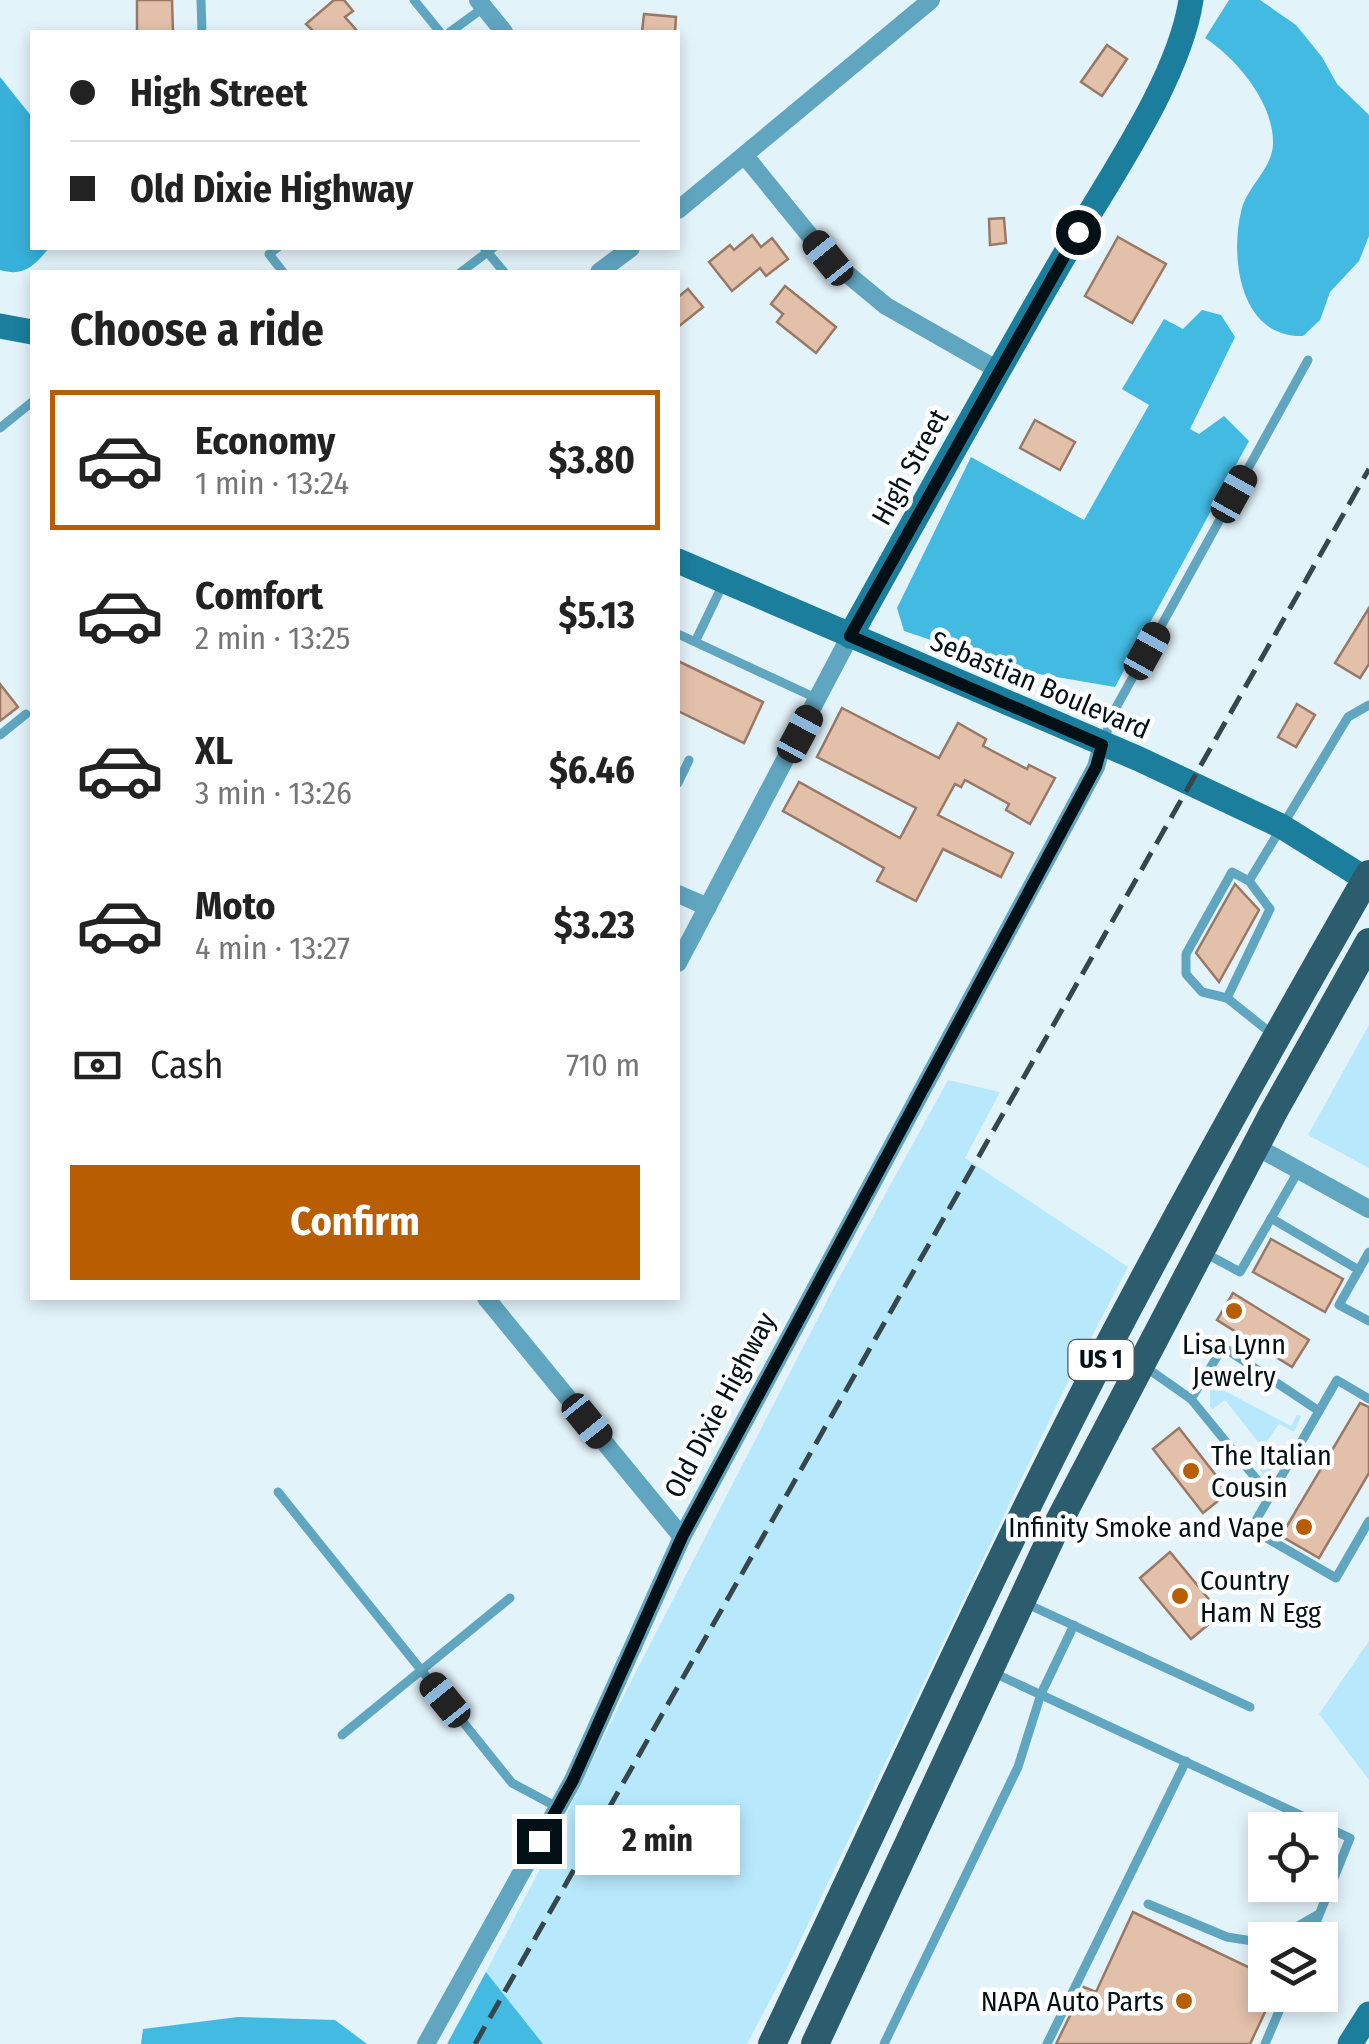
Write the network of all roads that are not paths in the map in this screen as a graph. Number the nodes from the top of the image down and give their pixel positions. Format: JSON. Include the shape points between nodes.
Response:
{"nodes":[{"id":1,"x":201,"y":0,"type":"edge"},
{"id":2,"x":414,"y":0,"type":"edge"},
{"id":3,"x":930,"y":0,"type":"edge"},
{"id":4,"x":1191,"y":0,"type":"edge"},
{"id":5,"x":481,"y":4,"type":"edge"},
{"id":6,"x":202,"y":30,"type":"edge"},
{"id":7,"x":438,"y":30,"type":"edge"},
{"id":8,"x":452,"y":30,"type":"edge"},
{"id":9,"x":502,"y":30,"type":"edge"},
{"id":10,"x":746,"y":156,"type":"junction"},
{"id":11,"x":680,"y":208,"type":"edge"},
{"id":12,"x":274,"y":250,"type":"edge"},
{"id":13,"x":487,"y":250,"type":"edge"},
{"id":14,"x":628,"y":250,"type":"edge"},
{"id":15,"x":282,"y":270,"type":"edge"},
{"id":16,"x":463,"y":270,"type":"edge"},
{"id":17,"x":603,"y":270,"type":"edge"},
{"id":18,"x":0,"y":326,"type":"edge"},
{"id":19,"x":30,"y":332,"type":"edge"},
{"id":20,"x":1308,"y":360,"type":"dead end"},
{"id":21,"x":998,"y":370,"type":"junction"},
{"id":22,"x":30,"y":404,"type":"edge"},
{"id":23,"x":0,"y":428,"type":"edge"},
{"id":24,"x":680,"y":562,"type":"edge"},
{"id":25,"x":724,"y":581,"type":"junction"},
{"id":26,"x":680,"y":635,"type":"edge"},
{"id":27,"x":850,"y":636,"type":"junction"},
{"id":28,"x":696,"y":640,"type":"junction"},
{"id":29,"x":818,"y":699,"type":"junction"},
{"id":30,"x":1366,"y":710,"type":"edge"},
{"id":31,"x":26,"y":714,"type":"dead end"},
{"id":32,"x":0,"y":735,"type":"edge"},
{"id":33,"x":1102,"y":745,"type":"junction"},
{"id":34,"x":689,"y":760,"type":"dead end"},
{"id":35,"x":680,"y":779,"type":"edge"},
{"id":36,"x":1281,"y":826,"type":"junction"},
{"id":37,"x":1368,"y":878,"type":"edge"},
{"id":38,"x":1249,"y":881,"type":"junction"},
{"id":39,"x":680,"y":895,"type":"edge"},
{"id":40,"x":708,"y":907,"type":"junction"},
{"id":41,"x":1369,"y":942,"type":"edge"},
{"id":42,"x":1232,"y":958,"type":"dead end"},
{"id":43,"x":680,"y":959,"type":"edge"},
{"id":44,"x":1240,"y":970,"type":"junction"},
{"id":45,"x":1227,"y":998,"type":"junction"},
{"id":46,"x":1275,"y":1037,"type":"junction"},
{"id":47,"x":1256,"y":1146,"type":"junction"},
{"id":48,"x":1299,"y":1170,"type":"junction"},
{"id":49,"x":1369,"y":1210,"type":"edge"},
{"id":50,"x":1271,"y":1218,"type":"junction"},
{"id":51,"x":1201,"y":1251,"type":"junction"},
{"id":52,"x":1369,"y":1252,"type":"edge"},
{"id":53,"x":1359,"y":1270,"type":"junction"},
{"id":54,"x":492,"y":1300,"type":"edge"},
{"id":55,"x":1133,"y":1300,"type":"junction"},
{"id":56,"x":1369,"y":1321,"type":"edge"},
{"id":57,"x":1142,"y":1362,"type":"junction"},
{"id":58,"x":1092,"y":1378,"type":"junction"},
{"id":59,"x":1191,"y":1398,"type":"junction"},
{"id":60,"x":1369,"y":1399,"type":"edge"},
{"id":61,"x":1319,"y":1411,"type":"junction"},
{"id":62,"x":1110,"y":1423,"type":"junction"},
{"id":63,"x":278,"y":1492,"type":"dead end"},
{"id":64,"x":1270,"y":1496,"type":"junction"},
{"id":65,"x":1369,"y":1521,"type":"edge"},
{"id":66,"x":682,"y":1537,"type":"junction"},
{"id":67,"x":510,"y":1598,"type":"dead end"},
{"id":68,"x":1022,"y":1602,"type":"junction"},
{"id":69,"x":1074,"y":1625,"type":"junction"},
{"id":70,"x":989,"y":1671,"type":"junction"},
{"id":71,"x":423,"y":1672,"type":"junction"},
{"id":72,"x":1041,"y":1694,"type":"junction"},
{"id":73,"x":933,"y":1706,"type":"junction"},
{"id":74,"x":1250,"y":1707,"type":"dead end"},
{"id":75,"x":342,"y":1736,"type":"dead end"},
{"id":76,"x":1186,"y":1761,"type":"junction"},
{"id":77,"x":558,"y":1807,"type":"junction"},
{"id":78,"x":1148,"y":1904,"type":"dead end"},
{"id":79,"x":1320,"y":1913,"type":"junction"},
{"id":80,"x":1305,"y":1922,"type":"edge"},
{"id":81,"x":1316,"y":1922,"type":"edge"},
{"id":82,"x":1248,"y":1940,"type":"edge"},
{"id":83,"x":1278,"y":2012,"type":"edge"},
{"id":84,"x":1369,"y":2014,"type":"edge"},
{"id":85,"x":426,"y":2044,"type":"edge"},
{"id":86,"x":772,"y":2044,"type":"edge"},
{"id":87,"x":806,"y":2044,"type":"edge"},
{"id":88,"x":815,"y":2044,"type":"edge"},
{"id":89,"x":884,"y":2044,"type":"edge"},
{"id":90,"x":1047,"y":2044,"type":"edge"},
{"id":91,"x":1264,"y":2044,"type":"edge"},
{"id":92,"x":1350,"y":2044,"type":"edge"}],
"edges":[{"from":1,"to":6,"type":"lane"},
{"from":2,"to":7,"type":"lane"},
{"from":3,"to":10,"type":"street"},
{"from":4,"to":21,"type":"main road","name":"High Street","via":[[1181,44],[1157,94]]},
{"from":5,"to":8,"type":"lane"},
{"from":5,"to":9,"type":"street"},
{"from":10,"to":11,"type":"street"},
{"from":10,"to":21,"type":"street","via":[[828,258],[886,306]]},
{"from":12,"to":15,"type":"lane","via":[[269,254]]},
{"from":13,"to":16,"type":"lane"},
{"from":14,"to":17,"type":"street"},
{"from":18,"to":19,"type":"main road"},
{"from":20,"to":33,"type":"lane","via":[[1113,713]]},
{"from":21,"to":27,"type":"main road","name":"High Street"},
{"from":22,"to":23,"type":"lane"},
{"from":24,"to":25,"type":"main road","name":"Sebastian Boulevard"},
{"from":25,"to":27,"type":"main road","name":"Sebastian Boulevard"},
{"from":25,"to":28,"type":"lane"},
{"from":26,"to":28,"type":"lane"},
{"from":27,"to":29,"type":"street","name":"High Street"},
{"from":27,"to":33,"type":"main road","name":"Sebastian Boulevard"},
{"from":28,"to":29,"type":"lane"},
{"from":29,"to":40,"type":"street","name":"High Street"},
{"from":30,"to":36,"type":"lane","via":[[1348,717]]},
{"from":31,"to":32,"type":"lane"},
{"from":33,"to":36,"type":"main road","name":"Sebastian Boulevard"},
{"from":33,"to":66,"type":"street","name":"Old Dixie Highway","via":[[1096,767]]},
{"from":34,"to":35,"type":"lane"},
{"from":36,"to":37,"type":"main road","name":"Sebastian Boulevard"},
{"from":36,"to":38,"type":"lane"},
{"from":37,"to":46,"type":"main road","number":"US 1"},
{"from":38,"to":44,"type":"lane","via":[[1270,909],[1250,938]]},
{"from":38,"to":45,"type":"lane","via":[[1232,872],[1186,954],[1186,974],[1202,992]]},
{"from":39,"to":40,"type":"street"},
{"from":40,"to":43,"type":"street","name":"High Street"},
{"from":41,"to":47,"type":"main road","number":"US 1"},
{"from":42,"to":44,"type":"lane"},
{"from":44,"to":45,"type":"lane"},
{"from":45,"to":46,"type":"lane"},
{"from":46,"to":55,"type":"main road","number":"US 1"},
{"from":47,"to":48,"type":"street"},
{"from":47,"to":51,"type":"main road","number":"US 1"},
{"from":48,"to":49,"type":"street"},
{"from":48,"to":50,"type":"lane"},
{"from":50,"to":51,"type":"lane","via":[[1240,1272]]},
{"from":50,"to":53,"type":"lane"},
{"from":51,"to":57,"type":"main road","number":"US 1"},
{"from":52,"to":53,"type":"lane"},
{"from":53,"to":56,"type":"lane","via":[[1338,1305]]},
{"from":54,"to":66,"type":"street"},
{"from":55,"to":57,"type":"main road"},
{"from":55,"to":58,"type":"main road","number":"US 1"},
{"from":57,"to":59,"type":"lane"},
{"from":57,"to":62,"type":"main road","number":"US 1"},
{"from":58,"to":62,"type":"main road","via":[[1107,1398]]},
{"from":58,"to":73,"type":"main road","number":"US 1"},
{"from":59,"to":61,"type":"lane","via":[[1223,1347]]},
{"from":59,"to":64,"type":"lane"},
{"from":60,"to":61,"type":"lane","via":[[1337,1380]]},
{"from":61,"to":64,"type":"lane"},
{"from":62,"to":68,"type":"main road","number":"US 1"},
{"from":63,"to":71,"type":"lane"},
{"from":64,"to":65,"type":"lane","via":[[1251,1529],[1336,1578]]},
{"from":66,"to":77,"type":"street","name":"Old Dixie Highway"},
{"from":67,"to":71,"type":"lane"},
{"from":68,"to":69,"type":"lane"},
{"from":68,"to":70,"type":"main road","number":"US 1"},
{"from":69,"to":72,"type":"lane"},
{"from":69,"to":74,"type":"lane"},
{"from":70,"to":72,"type":"lane"},
{"from":70,"to":88,"type":"main road","number":"US 1"},
{"from":71,"to":75,"type":"lane"},
{"from":71,"to":77,"type":"lane","via":[[512,1784]]},
{"from":72,"to":76,"type":"lane"},
{"from":72,"to":89,"type":"lane","via":[[1018,1767]]},
{"from":73,"to":86,"type":"main road","number":"US 1"},
{"from":73,"to":87,"type":"main road","via":[[928,1749],[802,2020]]},
{"from":76,"to":79,"type":"lane","via":[[1350,1838]]},
{"from":76,"to":90,"type":"lane"},
{"from":77,"to":85,"type":"street","name":"Old Dixie Highway"},
{"from":78,"to":82,"type":"lane","via":[[1227,1938]]},
{"from":79,"to":80,"type":"lane"},
{"from":79,"to":81,"type":"lane"},
{"from":83,"to":91,"type":"lane"},
{"from":84,"to":92,"type":"main road"}]}
